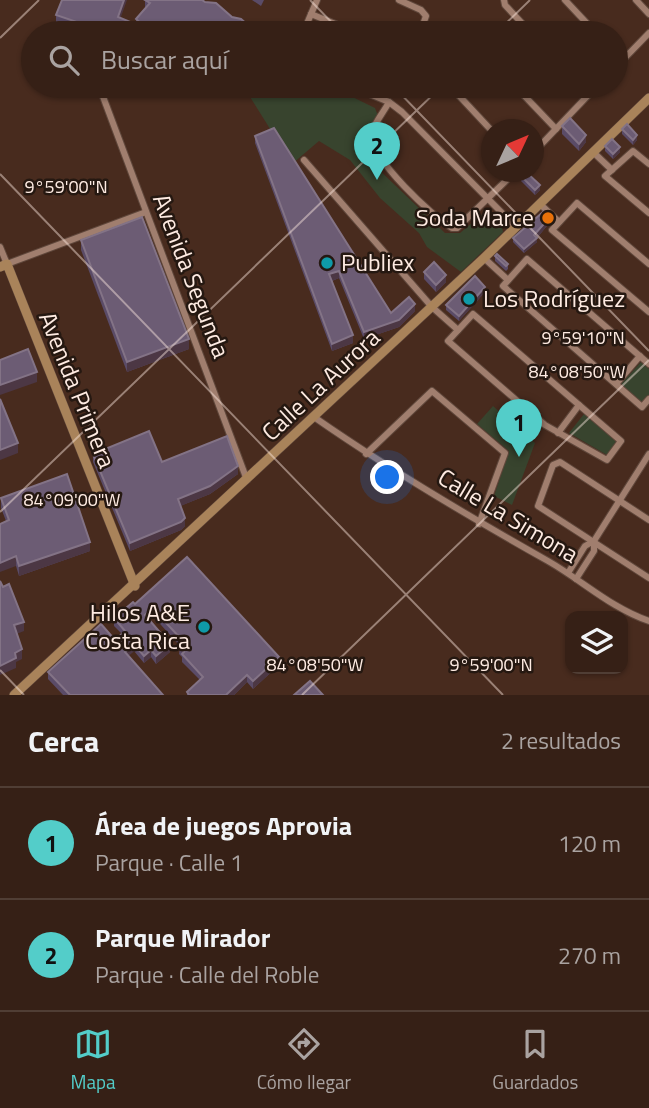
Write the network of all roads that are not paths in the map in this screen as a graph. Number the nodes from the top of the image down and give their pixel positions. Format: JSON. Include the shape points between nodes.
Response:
{"nodes":[{"id":1,"x":317,"y":0,"type":"edge"},
{"id":2,"x":399,"y":0,"type":"edge"},
{"id":3,"x":504,"y":0,"type":"edge"},
{"id":4,"x":565,"y":0,"type":"edge"},
{"id":5,"x":636,"y":0,"type":"edge"},
{"id":6,"x":311,"y":14,"type":"junction"},
{"id":7,"x":649,"y":14,"type":"edge"},
{"id":8,"x":308,"y":21,"type":"edge"},
{"id":9,"x":328,"y":21,"type":"edge"},
{"id":10,"x":424,"y":21,"type":"edge"},
{"id":11,"x":521,"y":21,"type":"edge"},
{"id":12,"x":585,"y":21,"type":"edge"},
{"id":13,"x":649,"y":33,"type":"edge"},
{"id":14,"x":628,"y":54,"type":"edge"},
{"id":15,"x":103,"y":98,"type":"edge"},
{"id":16,"x":379,"y":98,"type":"edge"},
{"id":17,"x":461,"y":98,"type":"edge"},
{"id":18,"x":526,"y":98,"type":"edge"},
{"id":19,"x":585,"y":98,"type":"edge"},
{"id":20,"x":389,"y":102,"type":"junction"},
{"id":21,"x":647,"y":102,"type":"edge"},
{"id":22,"x":482,"y":119,"type":"edge"},
{"id":23,"x":556,"y":129,"type":"junction"},
{"id":24,"x":544,"y":142,"type":"edge"},
{"id":25,"x":593,"y":152,"type":"junction"},
{"id":26,"x":304,"y":160,"type":"dead end"},
{"id":27,"x":649,"y":164,"type":"edge"},
{"id":28,"x":612,"y":170,"type":"junction"},
{"id":29,"x":505,"y":182,"type":"edge"},
{"id":30,"x":488,"y":199,"type":"junction"},
{"id":31,"x":540,"y":204,"type":"junction"},
{"id":32,"x":146,"y":212,"type":"junction"},
{"id":33,"x":649,"y":213,"type":"edge"},
{"id":34,"x":559,"y":222,"type":"junction"},
{"id":35,"x":516,"y":227,"type":"junction"},
{"id":36,"x":0,"y":247,"type":"edge"},
{"id":37,"x":484,"y":258,"type":"junction"},
{"id":38,"x":649,"y":264,"type":"edge"},
{"id":39,"x":3,"y":265,"type":"edge"},
{"id":40,"x":508,"y":281,"type":"junction"},
{"id":41,"x":432,"y":307,"type":"junction"},
{"id":42,"x":649,"y":312,"type":"edge"},
{"id":43,"x":458,"y":330,"type":"junction"},
{"id":44,"x":640,"y":356,"type":"junction"},
{"id":45,"x":649,"y":364,"type":"edge"},
{"id":46,"x":616,"y":384,"type":"junction"},
{"id":47,"x":649,"y":399,"type":"edge"},
{"id":48,"x":579,"y":405,"type":"junction"},
{"id":49,"x":314,"y":417,"type":"junction"},
{"id":50,"x":558,"y":433,"type":"junction"},
{"id":51,"x":366,"y":453,"type":"junction"},
{"id":52,"x":649,"y":454,"type":"edge"},
{"id":53,"x":647,"y":462,"type":"edge"},
{"id":54,"x":247,"y":480,"type":"junction"},
{"id":55,"x":621,"y":501,"type":"junction"},
{"id":56,"x":649,"y":520,"type":"edge"},
{"id":57,"x":479,"y":524,"type":"junction"},
{"id":58,"x":594,"y":541,"type":"junction"},
{"id":59,"x":568,"y":573,"type":"junction"},
{"id":60,"x":649,"y":578,"type":"edge"},
{"id":61,"x":576,"y":579,"type":"junction"},
{"id":62,"x":135,"y":586,"type":"junction"},
{"id":63,"x":649,"y":621,"type":"edge"},
{"id":64,"x":14,"y":695,"type":"edge"}],
"edges":[{"from":1,"to":6,"type":"street"},
{"from":2,"to":10,"type":"street","via":[[421,10]]},
{"from":3,"to":11,"type":"street"},
{"from":4,"to":12,"type":"street"},
{"from":5,"to":7,"type":"street"},
{"from":6,"to":8,"type":"street"},
{"from":6,"to":9,"type":"street"},
{"from":13,"to":14,"type":"street"},
{"from":15,"to":32,"type":"street","name":"Avenida Segunda"},
{"from":16,"to":20,"type":"street"},
{"from":17,"to":22,"type":"street"},
{"from":18,"to":23,"type":"street"},
{"from":19,"to":23,"type":"street"},
{"from":20,"to":30,"type":"street"},
{"from":20,"to":30,"type":"street","via":[[372,138],[379,156],[396,176],[452,228]]},
{"from":21,"to":25,"type":"street","name":"Calle La Aurora"},
{"from":23,"to":24,"type":"street"},
{"from":25,"to":28,"type":"street"},
{"from":25,"to":31,"type":"street","name":"Calle La Aurora"},
{"from":26,"to":41,"type":"street"},
{"from":27,"to":28,"type":"street","via":[[633,151]]},
{"from":28,"to":33,"type":"street","via":[[605,176]]},
{"from":29,"to":30,"type":"street"},
{"from":30,"to":35,"type":"street"},
{"from":31,"to":34,"type":"street"},
{"from":31,"to":35,"type":"street","name":"Calle La Aurora"},
{"from":32,"to":39,"type":"street"},
{"from":32,"to":54,"type":"street","name":"Avenida Segunda"},
{"from":34,"to":38,"type":"street","via":[[577,203]]},
{"from":34,"to":42,"type":"street","via":[[552,230]]},
{"from":35,"to":37,"type":"street","name":"Calle La Aurora"},
{"from":36,"to":39,"type":"street","name":"Avenida Primera"},
{"from":37,"to":40,"type":"street"},
{"from":37,"to":41,"type":"street","name":"Calle La Aurora"},
{"from":39,"to":62,"type":"street","name":"Avenida Primera"},
{"from":40,"to":44,"type":"street","via":[[527,259]]},
{"from":40,"to":46,"type":"street","via":[[503,286]]},
{"from":41,"to":43,"type":"street"},
{"from":41,"to":49,"type":"street","name":"Calle La Aurora"},
{"from":43,"to":48,"type":"street","via":[[473,314]]},
{"from":43,"to":50,"type":"street","via":[[448,341]]},
{"from":44,"to":45,"type":"street"},
{"from":44,"to":46,"type":"street"},
{"from":46,"to":47,"type":"street","via":[[642,407]]},
{"from":48,"to":50,"type":"street"},
{"from":48,"to":50,"type":"street","via":[[621,441],[607,460]]},
{"from":49,"to":51,"type":"street","name":"Calle La Simona"},
{"from":49,"to":54,"type":"street","name":"Calle La Aurora"},
{"from":51,"to":57,"type":"street","name":"Calle La Simona"},
{"from":51,"to":57,"type":"street","via":[[432,391],[503,449],[505,458]]},
{"from":52,"to":53,"type":"street"},
{"from":53,"to":55,"type":"street"},
{"from":54,"to":62,"type":"street","name":"Calle La Aurora"},
{"from":55,"to":56,"type":"street"},
{"from":55,"to":58,"type":"street"},
{"from":55,"to":58,"type":"street","via":[[560,462],[553,465],[538,506]]},
{"from":57,"to":59,"type":"street","name":"Calle La Simona"},
{"from":58,"to":59,"type":"street","via":[[585,546]]},
{"from":58,"to":60,"type":"street"},
{"from":58,"to":61,"type":"street","via":[[594,551]]},
{"from":59,"to":61,"type":"street","name":"Calle La Simona"},
{"from":61,"to":63,"type":"street","name":"Calle La Simona","via":[[623,612]]},
{"from":62,"to":64,"type":"street","name":"Calle La Aurora"}]}
